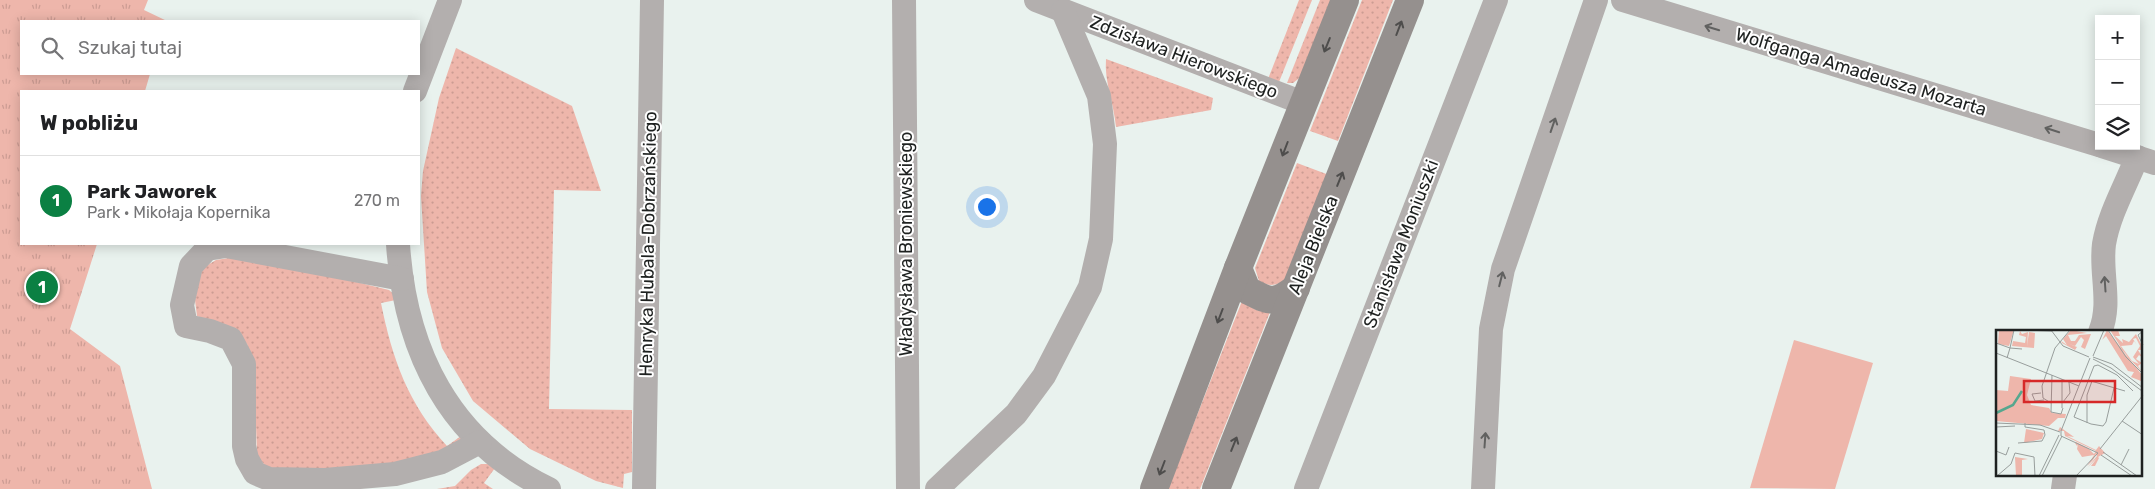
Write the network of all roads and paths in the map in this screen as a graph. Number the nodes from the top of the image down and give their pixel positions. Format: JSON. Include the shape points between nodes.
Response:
{"nodes":[{"id":1,"x":450,"y":0,"type":"edge"},
{"id":2,"x":652,"y":0,"type":"edge"},
{"id":3,"x":904,"y":0,"type":"edge"},
{"id":4,"x":1036,"y":0,"type":"edge"},
{"id":5,"x":1345,"y":0,"type":"edge"},
{"id":6,"x":1410,"y":0,"type":"edge"},
{"id":7,"x":1496,"y":0,"type":"edge"},
{"id":8,"x":1596,"y":0,"type":"edge"},
{"id":9,"x":1623,"y":0,"type":"edge"},
{"id":10,"x":1063,"y":10,"type":"junction"},
{"id":11,"x":415,"y":90,"type":"edge"},
{"id":12,"x":1303,"y":103,"type":"junction"},
{"id":13,"x":2095,"y":144,"type":"edge"},
{"id":14,"x":2113,"y":150,"type":"edge"},
{"id":15,"x":2146,"y":160,"type":"edge"},
{"id":16,"x":398,"y":245,"type":"edge"},
{"id":17,"x":1238,"y":268,"type":"junction"},
{"id":18,"x":402,"y":279,"type":"junction"},
{"id":19,"x":1296,"y":288,"type":"junction"},
{"id":20,"x":2100,"y":330,"type":"edge"},
{"id":21,"x":480,"y":442,"type":"junction"},
{"id":22,"x":2065,"y":476,"type":"edge"},
{"id":23,"x":549,"y":489,"type":"edge"},
{"id":24,"x":644,"y":489,"type":"edge"},
{"id":25,"x":908,"y":489,"type":"edge"},
{"id":26,"x":937,"y":489,"type":"edge"},
{"id":27,"x":1154,"y":489,"type":"edge"},
{"id":28,"x":1216,"y":489,"type":"edge"},
{"id":29,"x":1306,"y":489,"type":"edge"},
{"id":30,"x":1483,"y":489,"type":"edge"},
{"id":31,"x":2063,"y":489,"type":"edge"}],
"edges":[{"from":1,"to":11,"type":"street"},
{"from":2,"to":24,"type":"street","name":"Henryka Hubala-Dobrzańskiego"},
{"from":3,"to":25,"type":"street","name":"Władysława Broniewskiego"},
{"from":4,"to":10,"type":"street","name":"Zdzisława Hierowskiego"},
{"from":5,"to":12,"type":"main road","one_way":true},
{"from":19,"to":6,"type":"main road","name":"Aleja Bielska","one_way":true},
{"from":7,"to":29,"type":"street","name":"Stanisława Moniuszki"},
{"from":30,"to":8,"type":"street","one_way":true,"via":[[1491,329],[1497,297],[1506,261]]},
{"from":13,"to":9,"type":"street","name":"Wolfganga Amadeusza Mozarta","one_way":true},
{"from":10,"to":12,"type":"street","name":"Zdzisława Hierowskiego"},
{"from":10,"to":26,"type":"street","via":[[1099,96],[1105,144],[1101,239],[1090,287],[1044,376],[1016,414]]},
{"from":12,"to":17,"type":"main road","one_way":true},
{"from":14,"to":15,"type":"street","name":"Wolfganga Amadeusza Mozarta"},
{"from":20,"to":15,"type":"street","one_way":true,"via":[[2106,308],[2103,267],[2108,227]]},
{"from":16,"to":18,"type":"street"},
{"from":17,"to":19,"type":"main road","via":[[1247,290],[1266,300],[1280,300]]},
{"from":17,"to":27,"type":"main road","one_way":true},
{"from":18,"to":21,"type":"street","via":[[425,365],[438,389]]},
{"from":18,"to":21,"type":"street","via":[[226,246],[207,249],[191,266],[182,305],[186,326],[231,340],[244,364],[244,446],[255,473],[270,479],[325,480],[395,474],[442,462]]},
{"from":28,"to":19,"type":"main road","name":"Aleja Bielska","one_way":true},
{"from":21,"to":23,"type":"street","via":[[522,474]]},
{"from":22,"to":31,"type":"street"}]}
